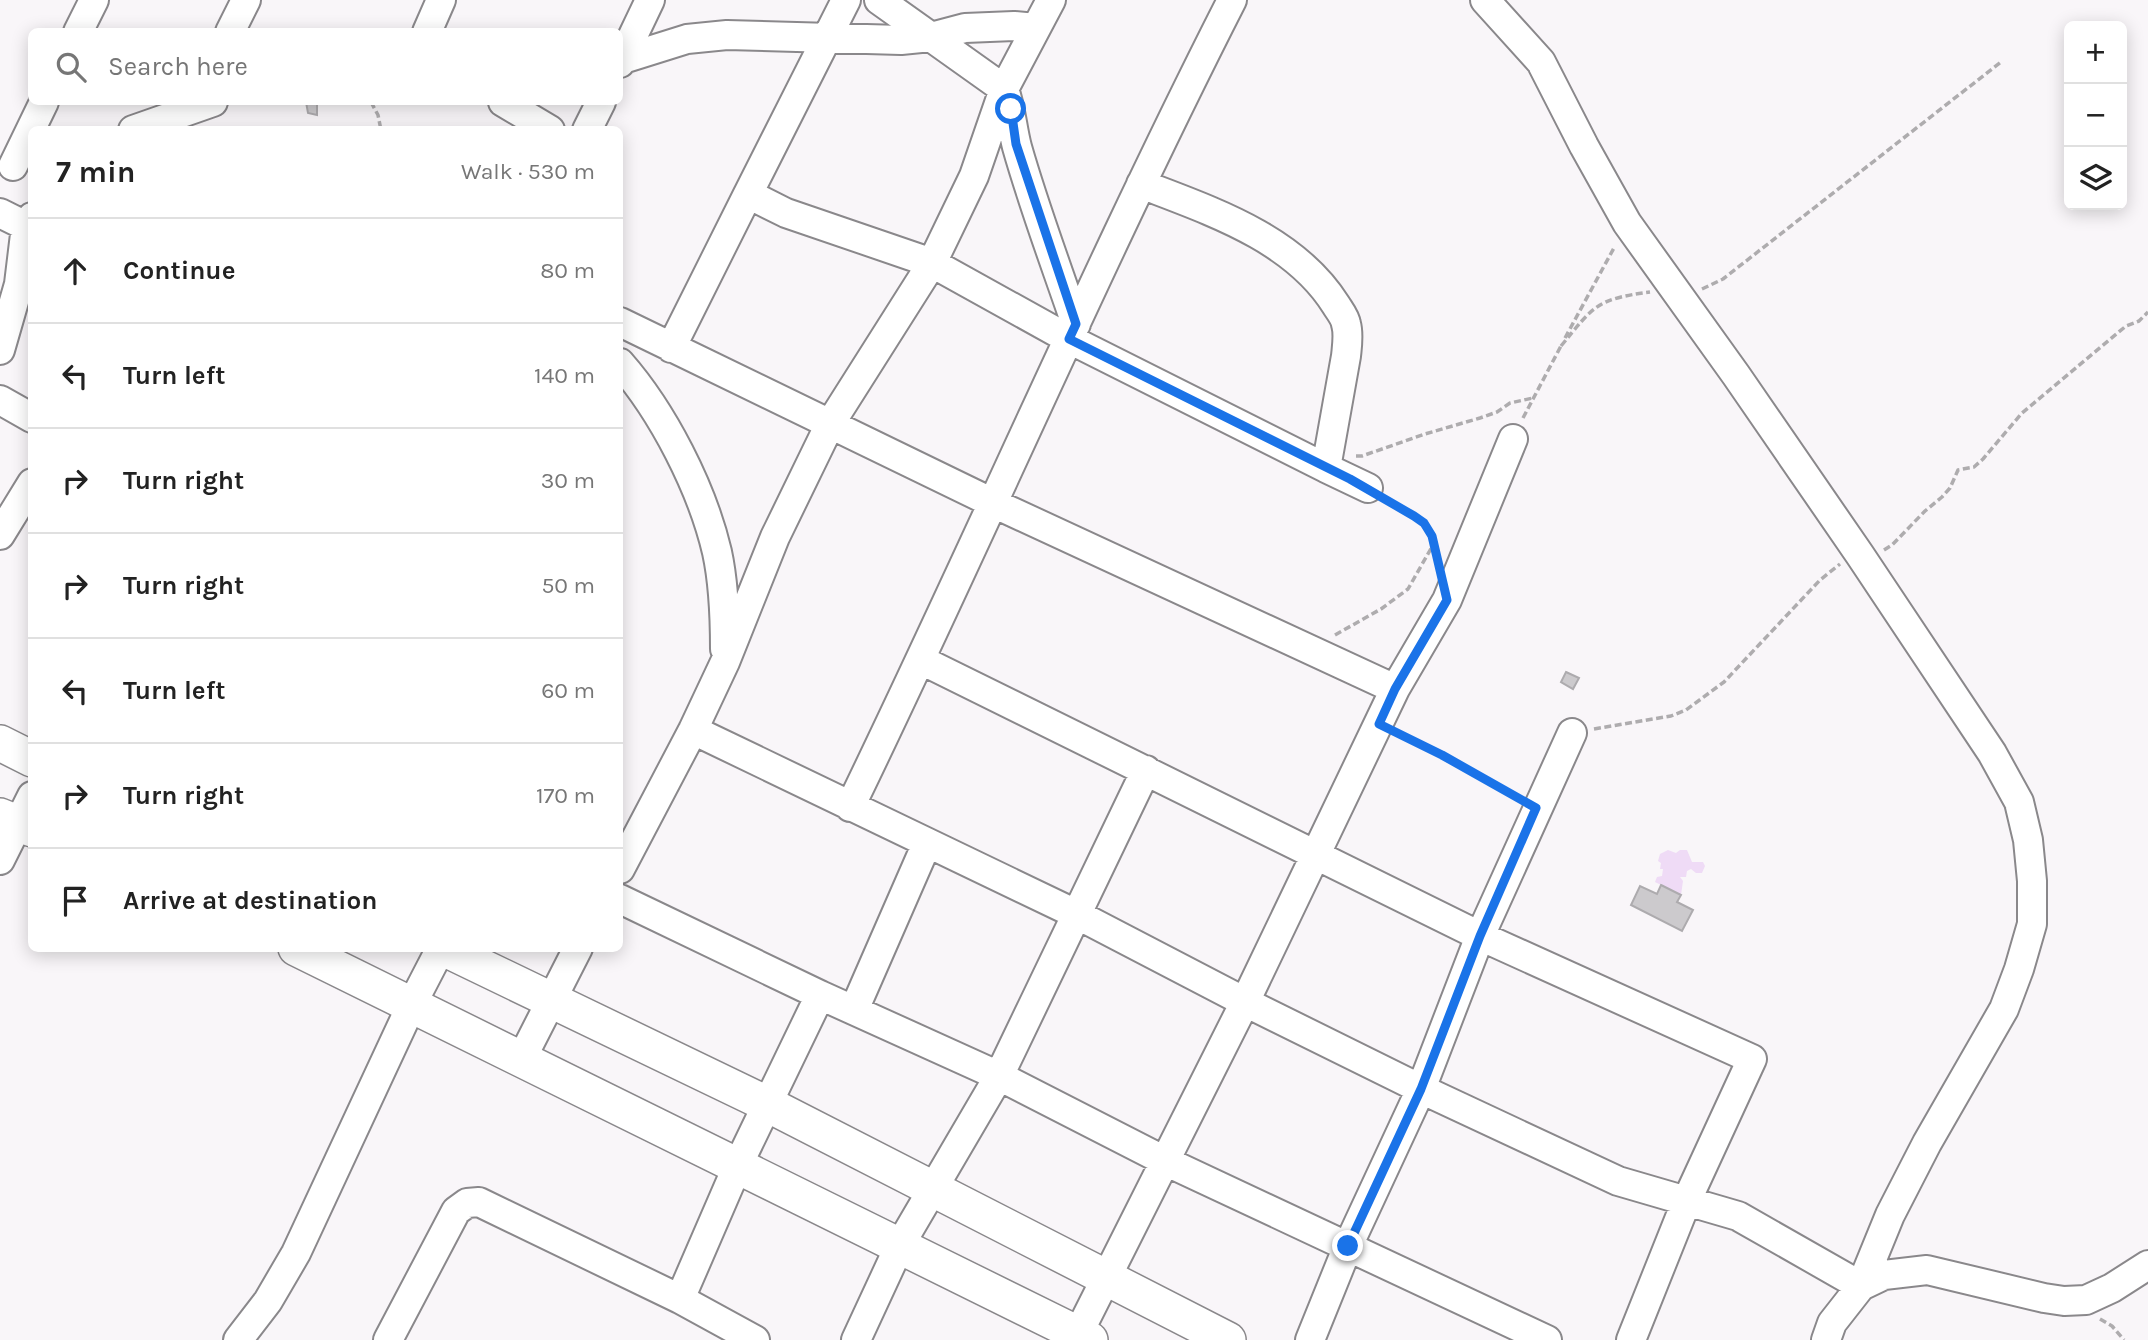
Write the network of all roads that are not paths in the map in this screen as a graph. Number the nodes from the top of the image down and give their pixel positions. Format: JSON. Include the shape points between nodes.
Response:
{"nodes":[{"id":1,"x":93,"y":0,"type":"edge"},
{"id":2,"x":246,"y":0,"type":"edge"},
{"id":3,"x":441,"y":0,"type":"edge"},
{"id":4,"x":650,"y":0,"type":"edge"},
{"id":5,"x":846,"y":0,"type":"edge"},
{"id":6,"x":879,"y":0,"type":"edge"},
{"id":7,"x":1051,"y":0,"type":"edge"},
{"id":8,"x":1232,"y":0,"type":"edge"},
{"id":9,"x":1485,"y":0,"type":"edge"},
{"id":10,"x":80,"y":28,"type":"edge"},
{"id":11,"x":232,"y":28,"type":"edge"},
{"id":12,"x":428,"y":28,"type":"edge"},
{"id":13,"x":1036,"y":28,"type":"junction"},
{"id":14,"x":931,"y":37,"type":"junction"},
{"id":15,"x":826,"y":39,"type":"junction"},
{"id":16,"x":623,"y":54,"type":"edge"},
{"id":17,"x":623,"y":59,"type":"edge"},
{"id":18,"x":1004,"y":89,"type":"junction"},
{"id":19,"x":43,"y":105,"type":"edge"},
{"id":20,"x":196,"y":105,"type":"edge"},
{"id":21,"x":508,"y":105,"type":"edge"},
{"id":22,"x":599,"y":105,"type":"edge"},
{"id":23,"x":33,"y":126,"type":"edge"},
{"id":24,"x":143,"y":126,"type":"edge"},
{"id":25,"x":543,"y":126,"type":"edge"},
{"id":26,"x":589,"y":126,"type":"edge"},
{"id":27,"x":28,"y":137,"type":"edge"},
{"id":28,"x":15,"y":165,"type":"edge"},
{"id":29,"x":1141,"y":184,"type":"junction"},
{"id":30,"x":748,"y":194,"type":"junction"},
{"id":31,"x":0,"y":213,"type":"edge"},
{"id":32,"x":28,"y":223,"type":"edge"},
{"id":33,"x":28,"y":235,"type":"edge"},
{"id":34,"x":932,"y":263,"type":"junction"},
{"id":35,"x":623,"y":324,"type":"edge"},
{"id":36,"x":1072,"y":331,"type":"junction"},
{"id":37,"x":671,"y":348,"type":"junction"},
{"id":38,"x":0,"y":350,"type":"edge"},
{"id":39,"x":623,"y":366,"type":"edge"},
{"id":40,"x":0,"y":400,"type":"edge"},
{"id":41,"x":28,"y":416,"type":"edge"},
{"id":42,"x":830,"y":424,"type":"junction"},
{"id":43,"x":1513,"y":439,"type":"road end"},
{"id":44,"x":1328,"y":460,"type":"junction"},
{"id":45,"x":1368,"y":488,"type":"road end"},
{"id":46,"x":28,"y":490,"type":"edge"},
{"id":47,"x":993,"y":503,"type":"junction"},
{"id":48,"x":0,"y":535,"type":"edge"},
{"id":49,"x":921,"y":660,"type":"junction"},
{"id":50,"x":725,"y":662,"type":"junction"},
{"id":51,"x":1395,"y":689,"type":"junction"},
{"id":52,"x":692,"y":730,"type":"junction"},
{"id":53,"x":1572,"y":733,"type":"dead end"},
{"id":54,"x":0,"y":743,"type":"edge"},
{"id":55,"x":28,"y":757,"type":"edge"},
{"id":56,"x":1146,"y":770,"type":"junction"},
{"id":57,"x":850,"y":807,"type":"junction"},
{"id":58,"x":20,"y":816,"type":"edge"},
{"id":59,"x":927,"y":843,"type":"junction"},
{"id":60,"x":1317,"y":856,"type":"junction"},
{"id":61,"x":0,"y":860,"type":"edge"},
{"id":62,"x":623,"y":863,"type":"edge"},
{"id":63,"x":623,"y":900,"type":"edge"},
{"id":64,"x":1076,"y":914,"type":"junction"},
{"id":65,"x":1480,"y":936,"type":"junction"},
{"id":66,"x":304,"y":952,"type":"edge"},
{"id":67,"x":440,"y":952,"type":"edge"},
{"id":68,"x":450,"y":952,"type":"edge"},
{"id":69,"x":576,"y":952,"type":"edge"},
{"id":70,"x":820,"y":995,"type":"junction"},
{"id":71,"x":551,"y":1000,"type":"junction"},
{"id":72,"x":1245,"y":1002,"type":"junction"},
{"id":73,"x":412,"y":1004,"type":"junction"},
{"id":74,"x":854,"y":1010,"type":"junction"},
{"id":75,"x":522,"y":1058,"type":"junction"},
{"id":76,"x":999,"y":1076,"type":"junction"},
{"id":77,"x":1421,"y":1089,"type":"junction"},
{"id":78,"x":767,"y":1104,"type":"junction"},
{"id":79,"x":1165,"y":1161,"type":"junction"},
{"id":80,"x":738,"y":1165,"type":"junction"},
{"id":81,"x":933,"y":1190,"type":"junction"},
{"id":82,"x":1687,"y":1200,"type":"junction"},
{"id":83,"x":900,"y":1245,"type":"junction"},
{"id":84,"x":1348,"y":1246,"type":"junction"},
{"id":85,"x":2148,"y":1265,"type":"edge"},
{"id":86,"x":1105,"y":1279,"type":"junction"},
{"id":87,"x":1861,"y":1286,"type":"junction"},
{"id":88,"x":680,"y":1299,"type":"junction"},
{"id":89,"x":1081,"y":1338,"type":"edge"},
{"id":90,"x":238,"y":1340,"type":"edge"},
{"id":91,"x":388,"y":1340,"type":"edge"},
{"id":92,"x":755,"y":1340,"type":"edge"},
{"id":93,"x":856,"y":1340,"type":"edge"},
{"id":94,"x":1228,"y":1340,"type":"edge"},
{"id":95,"x":1310,"y":1340,"type":"edge"},
{"id":96,"x":1547,"y":1340,"type":"edge"},
{"id":97,"x":1631,"y":1340,"type":"edge"},
{"id":98,"x":1826,"y":1340,"type":"edge"}],
"edges":[{"from":1,"to":10,"type":"street"},
{"from":2,"to":11,"type":"street"},
{"from":3,"to":12,"type":"street"},
{"from":4,"to":16,"type":"street"},
{"from":5,"to":15,"type":"street"},
{"from":6,"to":14,"type":"street"},
{"from":7,"to":13,"type":"street"},
{"from":8,"to":29,"type":"street"},
{"from":9,"to":87,"type":"street","via":[[1541,62],[1627,223],[1844,533],[1992,753],[2019,802],[2032,881],[2032,924],[2019,970],[2004,1009],[1890,1215]]},
{"from":13,"to":14,"type":"street","via":[[965,28]]},
{"from":13,"to":18,"type":"street"},
{"from":14,"to":15,"type":"street"},
{"from":14,"to":18,"type":"street"},
{"from":15,"to":17,"type":"street","via":[[727,35],[687,39]]},
{"from":15,"to":30,"type":"street"},
{"from":18,"to":34,"type":"street","via":[[974,176]]},
{"from":18,"to":36,"type":"street"},
{"from":19,"to":23,"type":"street"},
{"from":20,"to":24,"type":"street"},
{"from":21,"to":25,"type":"street"},
{"from":22,"to":26,"type":"street"},
{"from":27,"to":28,"type":"street"},
{"from":29,"to":36,"type":"street"},
{"from":29,"to":44,"type":"street","via":[[1255,234],[1290,254],[1324,286],[1346,322],[1347,339]]},
{"from":30,"to":34,"type":"street","via":[[786,213]]},
{"from":30,"to":37,"type":"street"},
{"from":31,"to":32,"type":"street"},
{"from":33,"to":38,"type":"street"},
{"from":34,"to":36,"type":"street"},
{"from":34,"to":42,"type":"street"},
{"from":35,"to":37,"type":"street"},
{"from":36,"to":44,"type":"street"},
{"from":36,"to":47,"type":"street"},
{"from":37,"to":42,"type":"street"},
{"from":39,"to":50,"type":"street","via":[[669,432],[695,487],[717,552],[725,600]]},
{"from":40,"to":41,"type":"street"},
{"from":42,"to":47,"type":"street"},
{"from":42,"to":50,"type":"street","via":[[775,537]]},
{"from":43,"to":51,"type":"street","via":[[1447,600]]},
{"from":44,"to":45,"type":"street"},
{"from":46,"to":48,"type":"street"},
{"from":47,"to":49,"type":"street"},
{"from":47,"to":51,"type":"street"},
{"from":49,"to":56,"type":"street"},
{"from":49,"to":57,"type":"street"},
{"from":50,"to":52,"type":"street"},
{"from":51,"to":60,"type":"street"},
{"from":52,"to":57,"type":"street"},
{"from":52,"to":62,"type":"street"},
{"from":53,"to":65,"type":"street"},
{"from":54,"to":55,"type":"main road"},
{"from":56,"to":60,"type":"street"},
{"from":56,"to":64,"type":"street"},
{"from":57,"to":59,"type":"street"},
{"from":58,"to":61,"type":"street"},
{"from":59,"to":64,"type":"street"},
{"from":59,"to":74,"type":"street"},
{"from":60,"to":65,"type":"street"},
{"from":60,"to":72,"type":"street"},
{"from":63,"to":70,"type":"street"},
{"from":64,"to":72,"type":"street"},
{"from":64,"to":76,"type":"street"},
{"from":65,"to":77,"type":"street"},
{"from":65,"to":82,"type":"street","via":[[1752,1059]]},
{"from":66,"to":73,"type":"main road"},
{"from":67,"to":73,"type":"street"},
{"from":68,"to":71,"type":"main road"},
{"from":69,"to":71,"type":"street"},
{"from":70,"to":74,"type":"street"},
{"from":70,"to":78,"type":"street"},
{"from":71,"to":75,"type":"street"},
{"from":71,"to":78,"type":"main road"},
{"from":72,"to":77,"type":"street"},
{"from":72,"to":79,"type":"street"},
{"from":73,"to":75,"type":"main road"},
{"from":73,"to":90,"type":"street","via":[[296,1253]]},
{"from":74,"to":76,"type":"street"},
{"from":75,"to":80,"type":"main road"},
{"from":76,"to":79,"type":"street"},
{"from":76,"to":81,"type":"street"},
{"from":77,"to":82,"type":"street","via":[[1618,1181]]},
{"from":77,"to":84,"type":"street"},
{"from":78,"to":80,"type":"street"},
{"from":78,"to":81,"type":"main road"},
{"from":79,"to":84,"type":"street"},
{"from":79,"to":86,"type":"street"},
{"from":80,"to":83,"type":"main road"},
{"from":80,"to":88,"type":"street"},
{"from":81,"to":83,"type":"street"},
{"from":81,"to":86,"type":"main road"},
{"from":82,"to":87,"type":"street","via":[[1738,1216]]},
{"from":82,"to":97,"type":"street"},
{"from":83,"to":89,"type":"main road"},
{"from":83,"to":93,"type":"street"},
{"from":84,"to":95,"type":"street"},
{"from":84,"to":96,"type":"street"},
{"from":85,"to":87,"type":"street","via":[[2086,1300],[2044,1298],[1927,1270],[1884,1275]]},
{"from":86,"to":89,"type":"street"},
{"from":86,"to":94,"type":"main road"},
{"from":87,"to":98,"type":"street","via":[[1832,1323]]},
{"from":88,"to":91,"type":"street","via":[[488,1206],[467,1203],[456,1211]]},
{"from":88,"to":92,"type":"street"}]}
